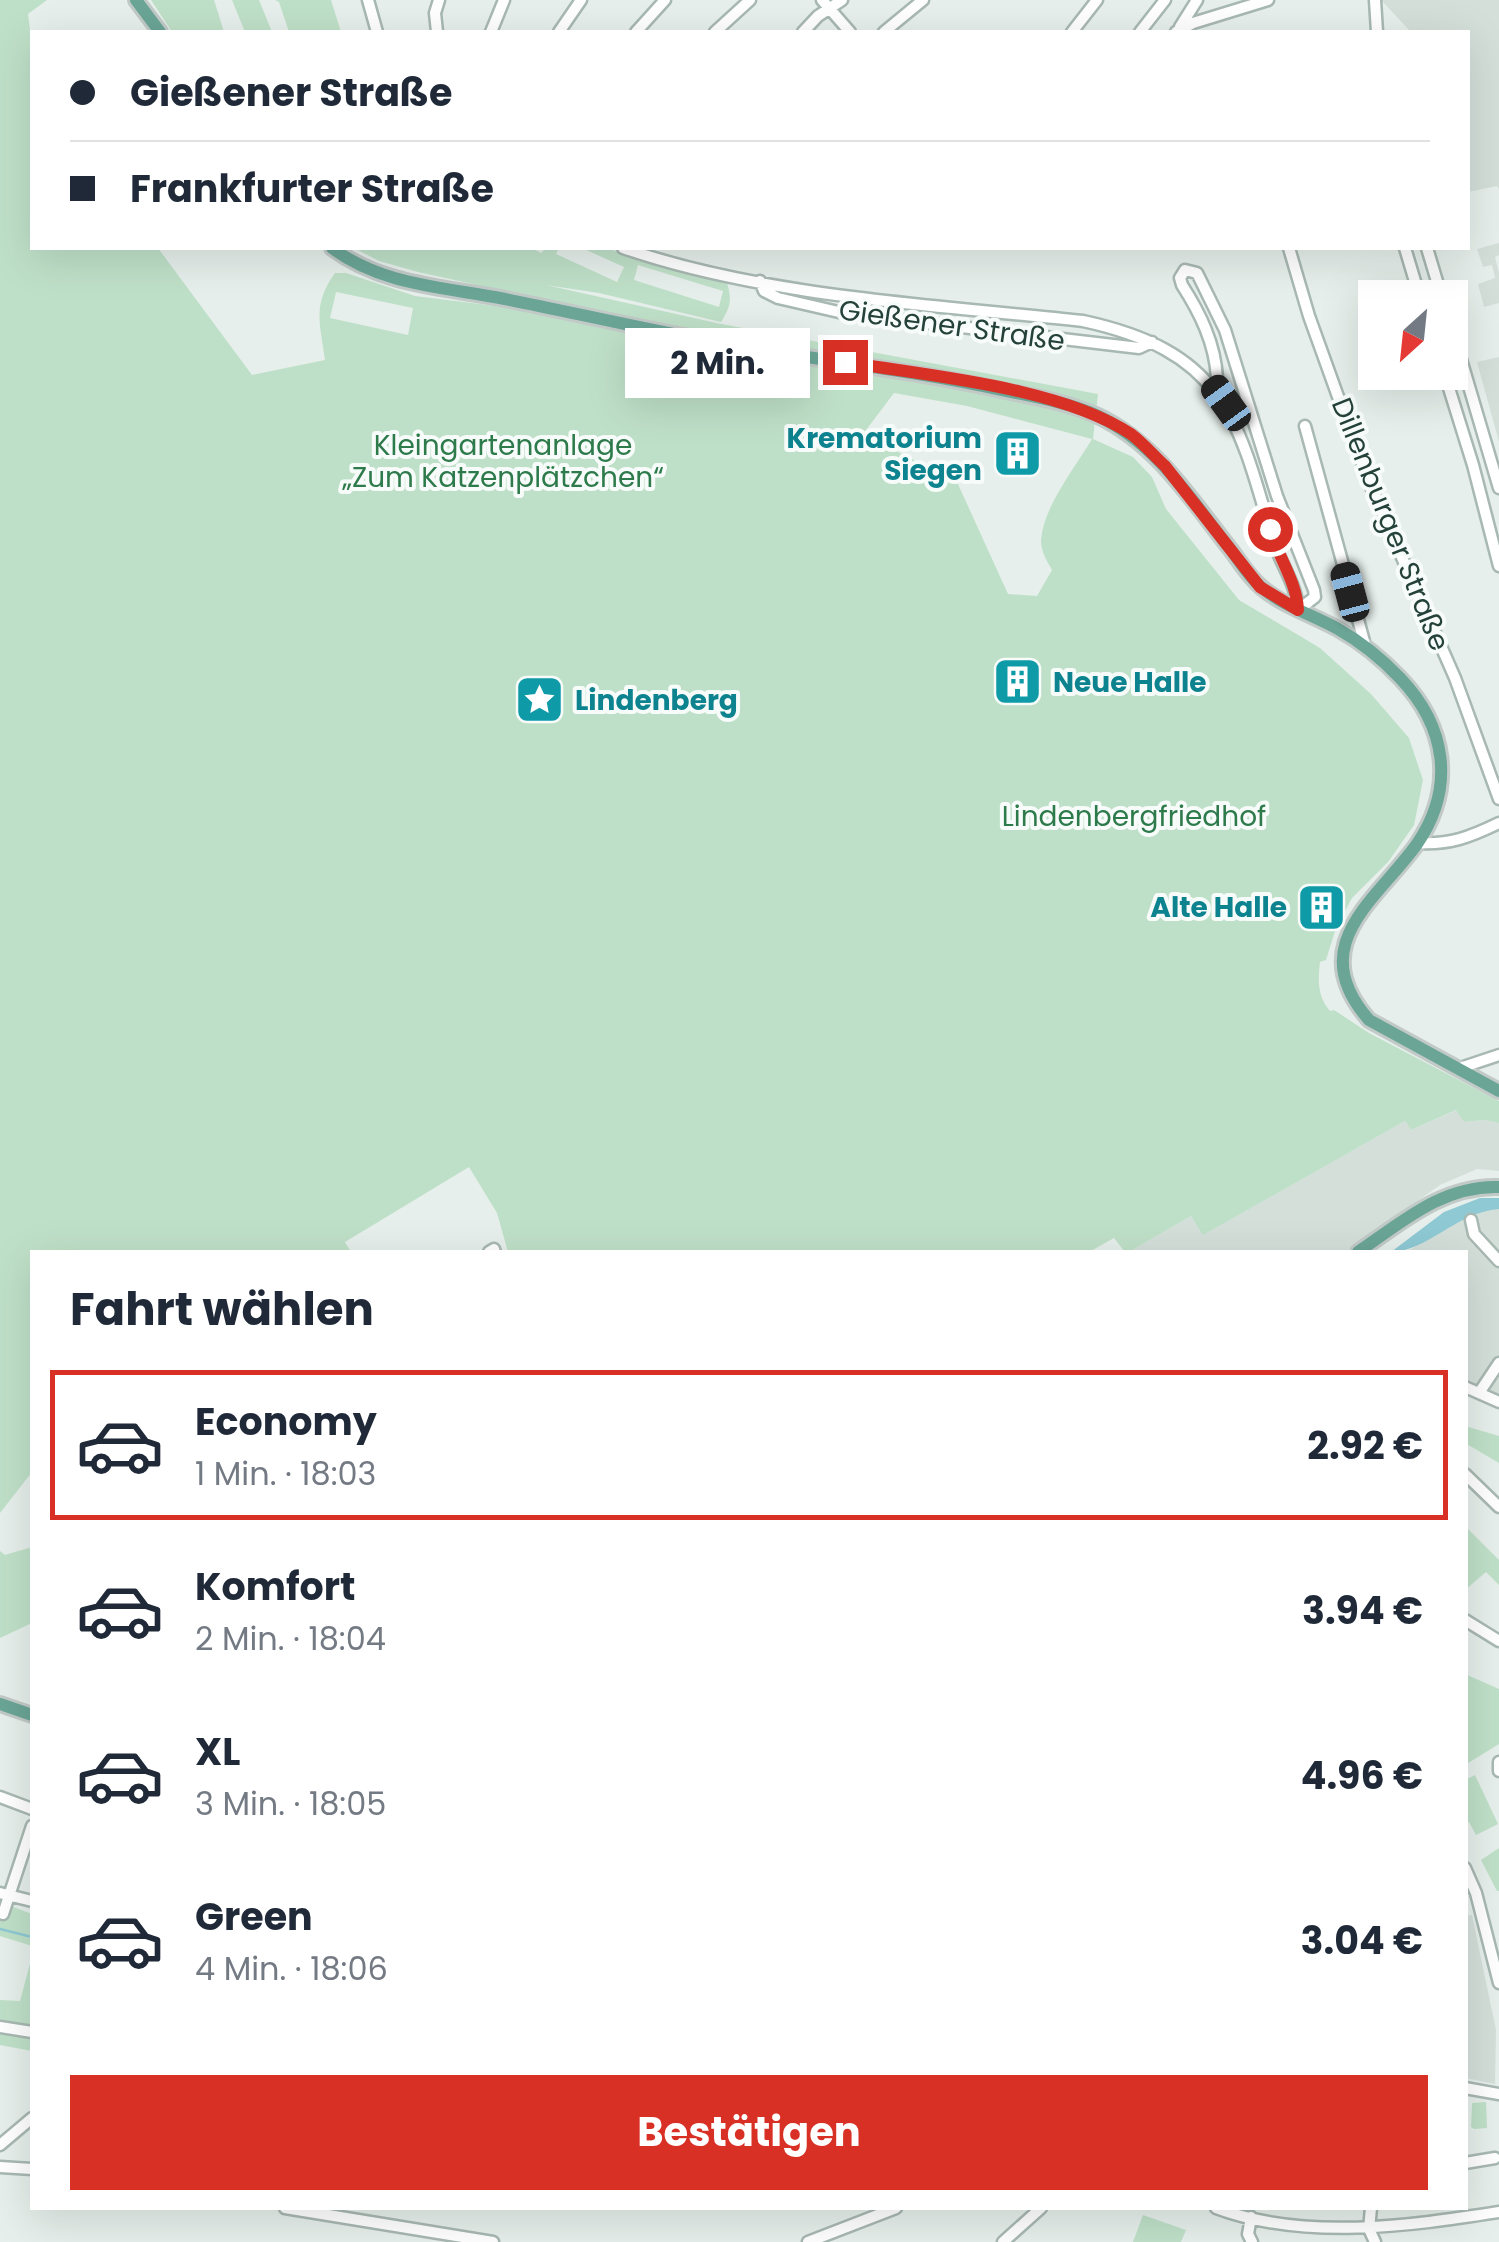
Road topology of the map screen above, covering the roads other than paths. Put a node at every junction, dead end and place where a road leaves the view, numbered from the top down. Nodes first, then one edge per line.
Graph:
1 (136, 0) edge
2 (368, 0) edge
3 (439, 0) edge
4 (504, 0) edge
5 (581, 0) edge
6 (665, 0) edge
7 (750, 0) edge
8 (842, 0) edge
9 (923, 0) edge
10 (1096, 0) edge
11 (1165, 0) edge
12 (1197, 0) edge
13 (1268, 0) edge
14 (1387, 0) edge
15 (826, 4) edge
16 (1375, 4) edge
17 (158, 30) edge
18 (376, 30) edge
19 (437, 30) edge
20 (492, 30) edge
21 (560, 30) edge
22 (638, 30) edge
23 (718, 30) edge
24 (805, 30) edge
25 (848, 30) edge
26 (886, 30) edge
27 (1074, 30) edge
28 (1142, 30) edge
29 (1178, 30) edge
30 (1377, 30) edge
31 (336, 250) edge
32 (631, 250) edge
33 (1291, 250) edge
34 (1407, 250) edge
35 (1428, 250) edge
36 (1415, 280) edge
37 (1437, 280) edge
38 (760, 281) junction
39 (1152, 342) junction
40 (1468, 383) edge
41 (1212, 384) junction
42 (1450, 390) edge
43 (1305, 426) dead end
44 (1499, 488) edge
45 (1499, 566) edge
46 (1298, 610) junction
47 (1365, 645) junction
48 (1499, 799) edge
49 (1499, 823) edge
50 (1418, 842) junction
51 (1499, 1055) edge
52 (1457, 1070) junction
53 (1499, 1092) edge
54 (1499, 1187) edge
55 (1471, 1220) dead end
56 (1363, 1250) edge
57 (1499, 1262) edge
58 (1499, 1363) edge
59 (1468, 1388) edge
60 (1479, 1393) junction
61 (1499, 1402) edge
62 (1468, 1477) edge
63 (1499, 1506) edge
64 (1468, 1622) edge
65 (1499, 1642) edge
66 (0, 1704) edge
67 (30, 1714) edge
68 (0, 1796) edge
69 (30, 1808) edge
70 (30, 1831) edge
71 (1468, 1875) edge
72 (5, 1894) edge
73 (30, 1901) edge
74 (3, 1914) dead end
75 (1499, 1982) edge
76 (0, 2027) edge
77 (30, 2032) edge
78 (1468, 2089) edge
79 (1499, 2094) edge
80 (30, 2120) edge
81 (0, 2146) edge
82 (1495, 2158) dead end
83 (1468, 2162) edge
84 (0, 2167) edge
85 (30, 2170) edge
86 (298, 2210) edge
87 (866, 2210) edge
88 (891, 2210) edge
89 (1038, 2210) edge
90 (1224, 2210) edge
91 (1371, 2210) edge
92 (1499, 2212) edge
93 (1252, 2217) junction
94 (1369, 2229) junction
95 (845, 2230) junction
96 (493, 2242) edge
97 (808, 2242) edge
98 (834, 2242) edge
99 (1002, 2242) edge
100 (1252, 2242) edge
101 (1375, 2242) edge

1 - 17 main road
2 - 18 street
3 - 19 street
4 - 20 street
5 - 21 street
6 - 22 street
7 - 23 street
8 - 15 street
9 - 26 street
10 - 27 street
11 - 28 street
12 - 29 street
13 - 29 street
14 - 16 street
15 - 24 street
15 - 25 street
16 - 30 street
31 - 46 main road
32 - 38 street, Gießener Straße
33 - 48 street, Dillenburger Straße
34 - 36 street
35 - 37 street
38 - 39 street, Gießener Straße
38 - 39 street, Gießener Straße
39 - 41 street, Gießener Straße
40 - 44 street
41 - 46 street, Gießener Straße
41 - 46 street
42 - 45 street
43 - 47 street
46 - 47 main road
47 - 50 main road
49 - 50 street
50 - 52 main road
51 - 52 street
52 - 53 main road
54 - 56 main road
55 - 57 street
58 - 60 street
59 - 60 street
60 - 61 street
62 - 63 street
64 - 65 street
66 - 67 main road
68 - 69 street
70 - 72 street
71 - 75 street
72 - 73 street
72 - 74 street
76 - 77 street
78 - 79 street
80 - 81 street
82 - 83 street
84 - 85 street
86 - 96 street
87 - 95 street
88 - 95 street
89 - 99 street
90 - 93 street
91 - 94 street
92 - 94 street
93 - 94 street
93 - 100 street
94 - 101 street
95 - 97 street
95 - 98 street

